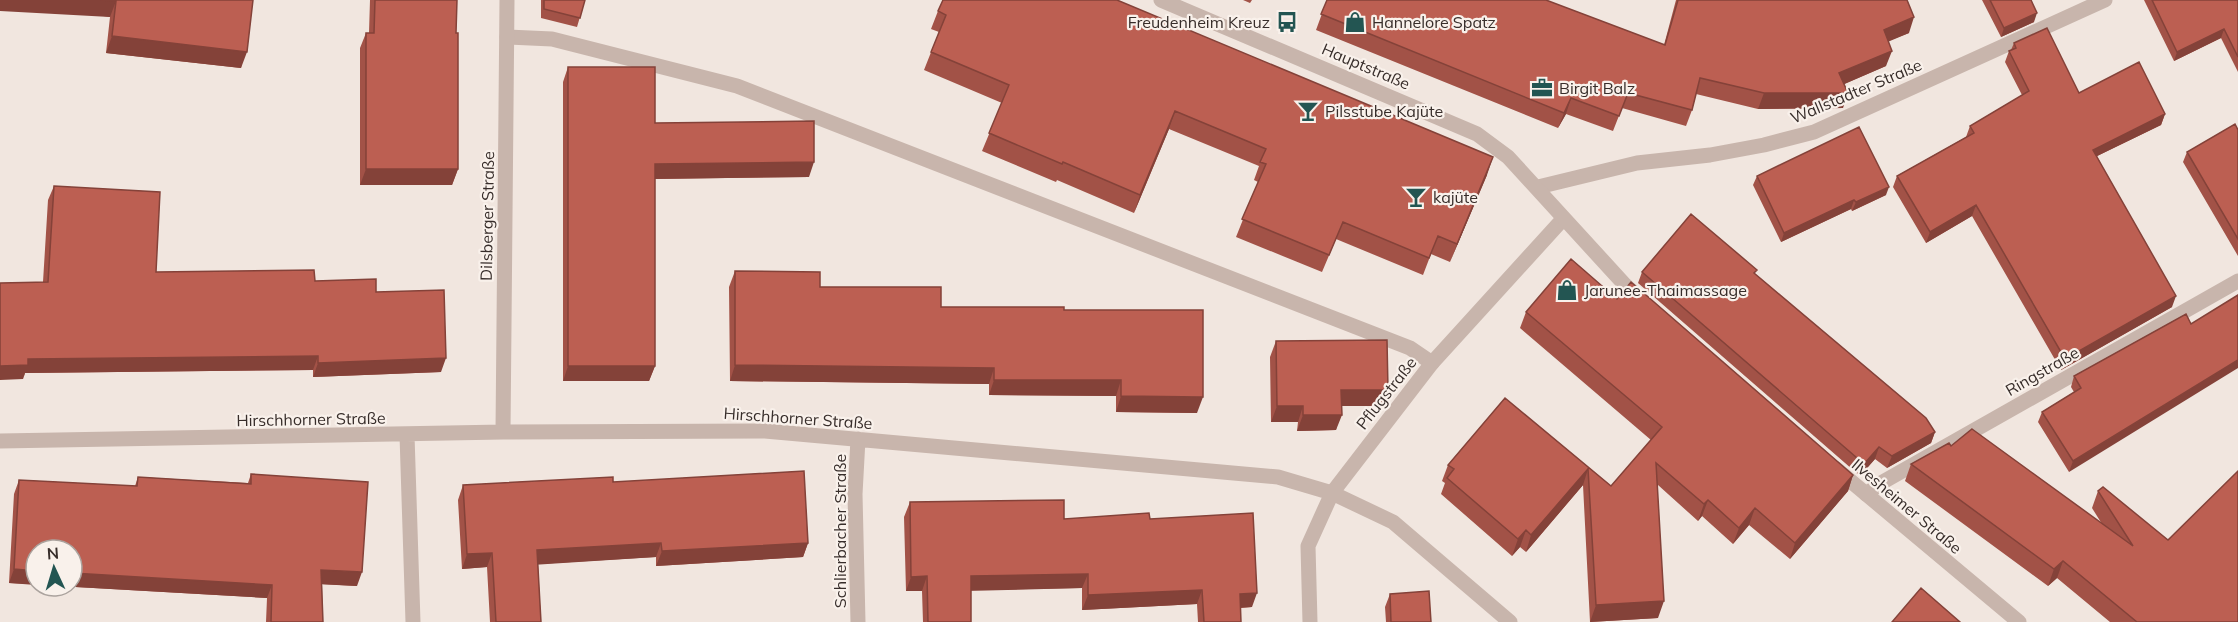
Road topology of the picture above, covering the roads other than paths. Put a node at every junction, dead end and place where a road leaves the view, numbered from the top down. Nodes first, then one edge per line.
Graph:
1 (507, 0) edge
2 (1161, 0) edge
3 (2105, 0) edge
4 (507, 37) junction
5 (1538, 187) junction
6 (1563, 219) junction
7 (2238, 281) edge
8 (1651, 308) edge
9 (1432, 363) junction
10 (503, 432) junction
11 (407, 435) junction
12 (858, 439) junction
13 (0, 441) edge
14 (1821, 456) edge
15 (1332, 493) junction
16 (1866, 494) junction
17 (413, 622) edge
18 (858, 622) edge
19 (1310, 622) edge
20 (1510, 622) edge
21 (2019, 622) edge

1 - 4 street, Dilsberger Straße
2 - 5 street, Hauptstraße
3 - 5 street, Wallstadter Straße
4 - 9 street
4 - 10 street, Dilsberger Straße
5 - 6 street, Hauptstraße
6 - 8 street
6 - 9 street, Pflugstraße
7 - 16 street, Ringstraße
9 - 15 street, Pflugstraße
10 - 11 street, Hirschhorner Straße
10 - 12 street, Hirschhorner Straße
11 - 13 street, Hirschhorner Straße
11 - 17 street
12 - 15 street, Hirschhorner Straße
12 - 18 street, Schlierbacher Straße
14 - 16 street, Ilvesheimer Straße
15 - 19 street, Pflugstraße
15 - 20 street, Hirschhorner Straße
16 - 21 street, Ilvesheimer Straße

